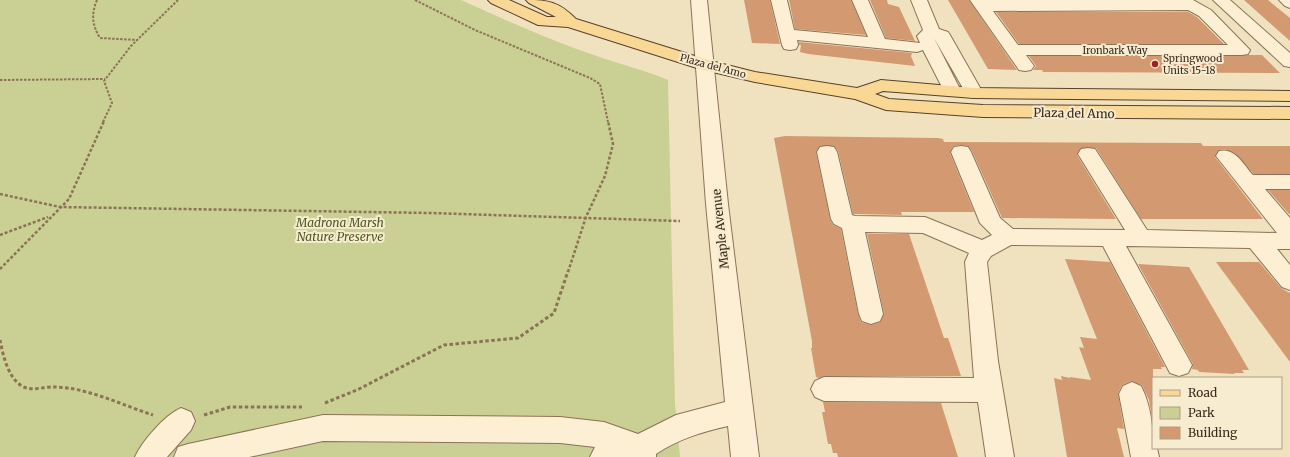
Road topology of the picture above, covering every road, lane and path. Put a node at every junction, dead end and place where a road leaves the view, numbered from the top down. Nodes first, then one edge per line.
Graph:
1 (97, 0) edge
2 (178, 0) edge
3 (415, 0) edge
4 (496, 0) edge
5 (534, 0) edge
6 (699, 0) edge
7 (779, 0) edge
8 (860, 0) edge
9 (919, 0) edge
10 (1221, 0) edge
11 (1287, 0) edge
12 (980, 3) edge
13 (1187, 3) edge
14 (1290, 3) edge
15 (570, 22) junction
16 (937, 33) junction
17 (138, 40) junction
18 (879, 43) junction
19 (917, 47) dead end
20 (1013, 50) junction
21 (934, 54) junction
22 (952, 54) junction
23 (1290, 62) edge
24 (706, 65) junction
25 (1025, 66) dead end
26 (106, 79) junction
27 (0, 80) edge
28 (952, 91) junction
29 (974, 93) junction
30 (859, 94) junction
31 (1290, 96) edge
32 (961, 110) junction
33 (983, 111) junction
34 (1290, 113) edge
35 (827, 152) dead end
36 (961, 152) dead end
37 (1088, 154) dead end
38 (1226, 156) dead end
39 (1247, 182) junction
40 (1290, 182) edge
41 (0, 194) edge
42 (60, 207) junction
43 (50, 217) junction
44 (586, 217) junction
45 (680, 221) dead end
46 (852, 224) junction
47 (1290, 233) edge
48 (0, 235) edge
49 (1008, 237) junction
50 (1110, 238) junction
51 (1141, 238) junction
52 (1257, 241) junction
53 (1290, 241) edge
54 (982, 250) junction
55 (0, 269) edge
56 (1290, 281) edge
57 (871, 314) dead end
58 (0, 340) edge
59 (1179, 365) dead end
60 (824, 389) dead end
61 (990, 390) junction
62 (1132, 394) dead end
63 (322, 404) dead end
64 (307, 406) dead end
65 (739, 411) junction
66 (181, 421) junction
67 (641, 452) edge
68 (149, 457) edge
69 (188, 457) edge
70 (604, 457) edge
71 (745, 457) edge
72 (1000, 457) edge
73 (1145, 457) edge

1 - 17 path
2 - 17 path
3 - 44 path
4 - 15 main road, Plaza del Amo
5 - 15 main road, Plaza del Amo
6 - 24 street, Maple Avenue
7 - 18 street
8 - 18 street
9 - 16 street
10 - 23 street
11 - 14 street
12 - 13 street
12 - 20 street
13 - 20 street, Ironbark Way
15 - 24 main road, Plaza del Amo
16 - 21 street
16 - 22 street
17 - 26 path
18 - 19 street
20 - 25 street
21 - 22 street
21 - 28 street
22 - 29 street
24 - 30 main road, Plaza del Amo
24 - 65 street, Maple Avenue
26 - 27 path
26 - 42 path
28 - 29 main road, Plaza del Amo
28 - 30 main road, Plaza del Amo
28 - 32 main road
29 - 31 main road, Plaza del Amo
29 - 33 main road
30 - 32 main road, Plaza del Amo
32 - 33 main road, Plaza del Amo
33 - 34 main road, Plaza del Amo
35 - 46 street
36 - 49 street
37 - 51 street
38 - 39 street
39 - 40 street
39 - 47 street
41 - 42 path
42 - 43 path
42 - 44 path
43 - 48 path
43 - 55 path
44 - 45 path
44 - 63 path
46 - 54 street
46 - 57 street
49 - 50 street
49 - 54 street
50 - 51 street
50 - 59 street
51 - 52 street
52 - 53 street
52 - 56 street
54 - 61 street
58 - 66 path
60 - 61 street
61 - 72 street
62 - 73 street
64 - 66 path
65 - 67 street
65 - 71 street, Maple Avenue
66 - 68 street
67 - 69 street
67 - 70 street

